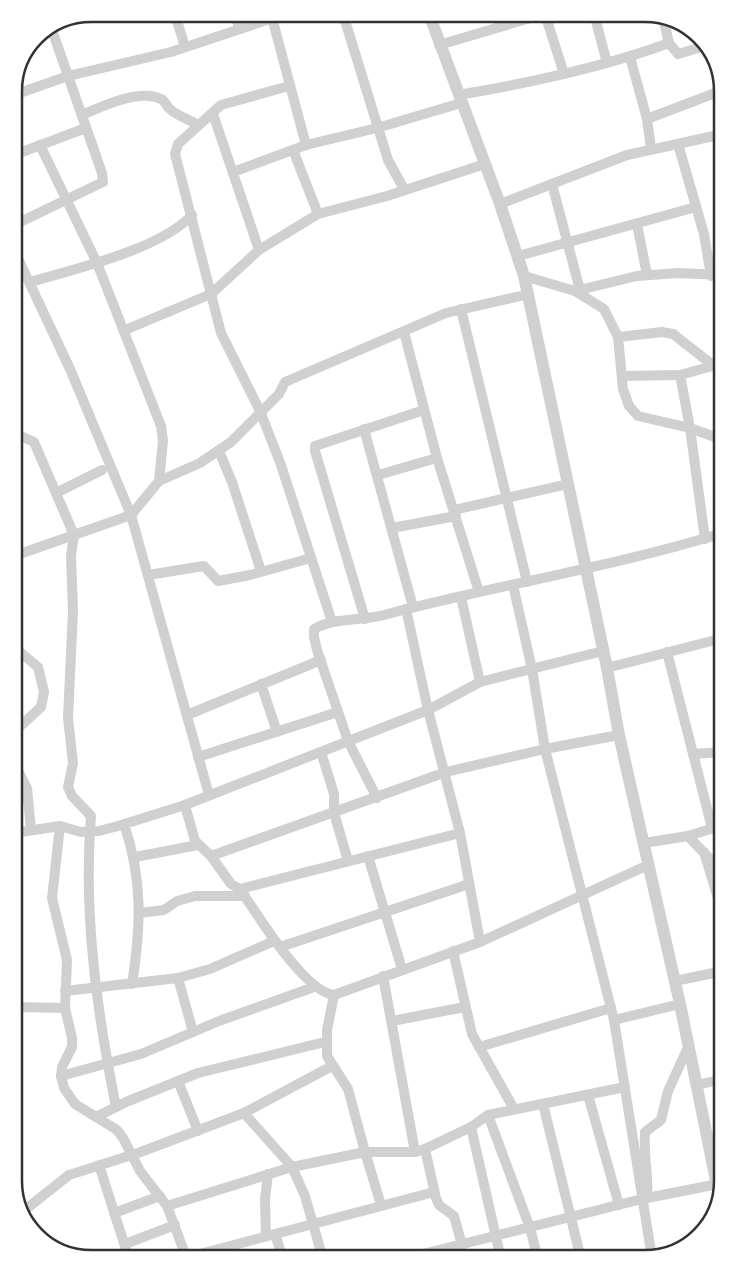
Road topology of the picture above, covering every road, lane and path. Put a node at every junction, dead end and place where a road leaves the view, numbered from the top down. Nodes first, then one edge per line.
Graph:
1 (178, 23) edge
2 (238, 23) edge
3 (255, 23) edge
4 (274, 23) edge
5 (346, 23) edge
6 (432, 23) edge
7 (514, 23) edge
8 (548, 23) edge
9 (596, 23) edge
10 (665, 25) edge
11 (240, 29) junction
12 (54, 34) edge
13 (669, 43) junction
14 (439, 45) junction
15 (185, 47) junction
16 (699, 48) edge
17 (630, 57) junction
18 (607, 63) junction
19 (564, 74) junction
20 (68, 76) junction
21 (289, 86) junction
22 (23, 92) edge
23 (714, 93) edge
24 (459, 99) junction
25 (213, 114) junction
26 (82, 115) junction
27 (647, 119) junction
28 (198, 125) junction
29 (86, 128) junction
30 (377, 128) junction
31 (714, 136) edge
32 (678, 144) junction
33 (40, 145) junction
34 (306, 145) junction
35 (651, 149) junction
36 (293, 150) junction
37 (23, 152) edge
38 (485, 164) junction
39 (233, 172) junction
40 (552, 184) junction
41 (404, 189) junction
42 (68, 200) junction
43 (500, 204) junction
44 (696, 207) junction
45 (318, 214) junction
46 (192, 215) junction
47 (23, 221) edge
48 (637, 224) junction
49 (566, 243) junction
50 (259, 250) junction
51 (518, 256) junction
52 (97, 263) junction
53 (23, 268) edge
54 (647, 275) junction
55 (524, 276) junction
56 (711, 276) joint
57 (30, 282) junction
58 (577, 290) junction
59 (211, 294) junction
60 (529, 294) junction
61 (461, 309) junction
62 (124, 330) junction
63 (404, 332) junction
64 (618, 337) junction
65 (714, 361) edge
66 (714, 365) edge
67 (680, 375) junction
68 (623, 376) junction
69 (424, 410) junction
70 (260, 411) junction
71 (690, 428) junction
72 (364, 429) junction
73 (23, 437) edge
74 (714, 437) edge
75 (219, 451) junction
76 (437, 458) junction
77 (102, 470) dead end
78 (378, 475) junction
79 (159, 481) junction
80 (568, 484) junction
81 (56, 493) junction
82 (508, 498) junction
83 (455, 513) junction
84 (131, 515) junction
85 (392, 528) junction
86 (74, 535) junction
87 (714, 536) edge
88 (705, 539) junction
89 (23, 553) edge
90 (311, 558) junction
91 (584, 569) junction
92 (261, 570) junction
93 (148, 575) junction
94 (527, 582) junction
95 (514, 585) junction
96 (479, 592) junction
97 (461, 597) junction
98 (410, 608) junction
99 (365, 619) junction
100 (332, 622) junction
101 (714, 640) edge
102 (603, 651) junction
103 (667, 652) junction
104 (23, 655) edge
105 (321, 660) junction
106 (606, 668) junction
107 (532, 669) junction
108 (480, 682) junction
109 (261, 684) junction
110 (428, 710) junction
111 (338, 712) junction
112 (186, 715) junction
113 (23, 724) edge
114 (277, 732) junction
115 (618, 735) junction
116 (348, 741) junction
117 (545, 749) junction
118 (321, 752) junction
119 (714, 753) edge
120 (693, 754) junction
121 (198, 757) junction
122 (446, 772) junction
123 (23, 788) edge
124 (209, 795) junction
125 (377, 798) junction
126 (185, 805) junction
127 (334, 813) junction
128 (124, 824) junction
129 (60, 826) junction
130 (712, 828) joint
131 (31, 830) junction
132 (23, 831) edge
133 (90, 831) junction
134 (460, 832) junction
135 (688, 836) junction
136 (644, 843) junction
137 (198, 844) junction
138 (704, 852) junction
139 (211, 856) junction
140 (368, 856) junction
141 (135, 858) junction
142 (348, 861) junction
143 (714, 863) edge
144 (648, 865) junction
145 (469, 884) junction
146 (714, 885) edge
147 (242, 892) junction
148 (581, 894) junction
149 (384, 912) junction
150 (138, 913) junction
151 (480, 942) junction
152 (277, 944) junction
153 (453, 951) junction
154 (402, 969) junction
155 (714, 973) edge
156 (383, 976) junction
157 (178, 978) junction
158 (675, 981) junction
159 (132, 984) junction
160 (314, 987) junction
161 (96, 988) junction
162 (64, 991) junction
163 (334, 995) junction
164 (680, 1004) junction
165 (23, 1007) edge
166 (465, 1007) junction
167 (66, 1008) junction
168 (611, 1008) junction
169 (614, 1020) junction
170 (392, 1021) junction
171 (193, 1032) junction
172 (326, 1042) junction
173 (689, 1045) junction
174 (479, 1047) junction
175 (108, 1063) junction
176 (332, 1066) junction
177 (61, 1076) junction
178 (178, 1081) junction
179 (714, 1081) edge
180 (697, 1085) junction
181 (625, 1087) junction
182 (588, 1095) junction
183 (543, 1104) junction
184 (116, 1107) junction
185 (514, 1108) junction
186 (244, 1113) junction
187 (488, 1115) junction
188 (96, 1118) junction
189 (471, 1127) junction
190 (198, 1131) junction
191 (420, 1150) junction
192 (365, 1152) junction
193 (132, 1154) junction
194 (714, 1160) edge
195 (99, 1165) junction
196 (292, 1167) junction
197 (268, 1174) junction
198 (714, 1188) edge
199 (434, 1192) junction
200 (160, 1196) junction
201 (645, 1199) junction
202 (619, 1205) junction
203 (167, 1206) junction
204 (381, 1206) junction
205 (28, 1208) edge
206 (114, 1213) junction
207 (570, 1217) junction
208 (313, 1223) junction
209 (174, 1225) junction
210 (530, 1228) junction
211 (271, 1235) junction
212 (495, 1236) junction
213 (124, 1244) junction
214 (462, 1245) junction
215 (126, 1250) edge
216 (182, 1250) edge
217 (215, 1250) edge
218 (278, 1250) edge
219 (320, 1250) edge
220 (441, 1250) edge
221 (499, 1250) edge
222 (536, 1250) edge
223 (579, 1250) edge
224 (651, 1250) edge

1 - 15 street
2 - 11 street
3 - 11 street
4 - 21 street
5 - 30 street
6 - 14 street
7 - 14 street
8 - 19 street
9 - 18 street
10 - 13 street
11 - 15 street
12 - 20 street
13 - 16 street
13 - 17 street
14 - 24 street
15 - 20 street
17 - 18 street
17 - 27 street
18 - 19 street
19 - 24 street
20 - 22 street
20 - 26 street
21 - 25 street
21 - 34 street
23 - 27 street
24 - 30 street
24 - 38 street
25 - 28 street
25 - 39 street
26 - 28 street
26 - 29 street
27 - 35 street
28 - 46 street
29 - 33 street
29 - 42 street
30 - 34 street
30 - 41 street
31 - 32 street
32 - 35 street
32 - 44 street
33 - 37 street
33 - 42 street
34 - 36 street
35 - 40 street
36 - 39 street
36 - 45 street
38 - 41 street
38 - 43 street
39 - 50 street
40 - 43 street
40 - 49 street
41 - 45 street
42 - 47 street
42 - 52 street
43 - 51 street
44 - 48 street
44 - 56 street
45 - 50 street
46 - 52 street
46 - 59 street
48 - 49 street
48 - 54 street
49 - 51 street
49 - 58 street
50 - 59 street
51 - 55 street
52 - 57 street
52 - 62 street
53 - 57 street
54 - 56 street
54 - 58 street
55 - 58 street
55 - 60 street
57 - 84 street
58 - 64 street
59 - 62 street
59 - 70 street
60 - 61 street
60 - 80 street
61 - 63 street
61 - 82 street
62 - 79 street
63 - 69 street
63 - 70 street
64 - 65 street
64 - 68 street
66 - 67 street
67 - 68 street
67 - 71 street
68 - 71 street
69 - 72 street
69 - 76 street
70 - 75 street
70 - 90 street
71 - 74 street
71 - 88 street
72 - 78 street
72 - 99 street
73 - 81 street
75 - 79 street
75 - 92 street
76 - 78 street
76 - 83 street
77 - 81 street
78 - 85 street
79 - 84 street
80 - 82 street
80 - 91 street
81 - 86 street
82 - 83 street
82 - 94 street
83 - 85 street
83 - 96 street
84 - 86 street
84 - 93 street
85 - 98 street
86 - 89 street
86 - 133 street
87 - 88 street
88 - 91 street
90 - 92 street
90 - 100 street
91 - 94 street
91 - 102 street
92 - 93 street
93 - 112 street
94 - 95 street
95 - 96 street
95 - 107 street
96 - 97 street
97 - 98 street
97 - 108 street
98 - 99 street
98 - 110 street
99 - 100 street
100 - 105 street
101 - 103 street
102 - 106 street
102 - 107 street
103 - 106 street
103 - 120 street
104 - 113 street
105 - 109 street
105 - 111 street
106 - 115 street
107 - 108 street
107 - 117 street
108 - 110 street
109 - 112 street
109 - 114 street
110 - 116 street
110 - 122 street
111 - 114 street
111 - 116 street
112 - 121 street
114 - 121 street
115 - 117 street
115 - 136 street
116 - 118 street
116 - 125 street
117 - 122 street
117 - 148 street
118 - 124 street
118 - 127 street
119 - 120 street
120 - 130 street
121 - 124 street
122 - 125 street
122 - 134 street
123 - 131 street
124 - 126 street
125 - 127 street
126 - 128 street
126 - 137 street
127 - 139 street
127 - 142 street
128 - 133 street
128 - 141 street
129 - 131 street
129 - 133 street
129 - 162 street
130 - 135 street
131 - 132 street
133 - 161 street
134 - 140 street
134 - 145 street
135 - 136 street
135 - 138 street
136 - 144 street
137 - 139 street
137 - 141 street
138 - 143 street
138 - 146 street
139 - 147 street
140 - 142 street
140 - 149 street
141 - 150 street
142 - 147 street
144 - 148 street
144 - 158 street
145 - 149 street
145 - 151 street
147 - 150 street
147 - 152 street
148 - 151 street
148 - 168 street
149 - 152 street
149 - 154 street
150 - 159 street
151 - 153 street
152 - 157 street
152 - 160 street
153 - 154 street
153 - 166 street
154 - 156 street
155 - 158 street
156 - 163 street
156 - 170 street
157 - 159 street
157 - 171 street
158 - 164 street
159 - 161 street
160 - 163 street
160 - 171 street
161 - 162 street
161 - 175 street
162 - 167 street
163 - 172 street
164 - 169 street
164 - 173 street
165 - 167 street
166 - 170 street
166 - 174 street
167 - 177 street
168 - 169 street
168 - 174 street
169 - 181 street
170 - 191 street
171 - 175 street
172 - 176 street
172 - 178 street
173 - 180 street
173 - 201 street
174 - 185 street
175 - 177 street
175 - 184 street
176 - 186 street
176 - 192 street
177 - 188 street
178 - 184 street
178 - 190 street
179 - 180 street
180 - 194 street
181 - 182 street
181 - 201 street
182 - 183 street
182 - 202 street
183 - 185 street
183 - 207 street
184 - 188 street
185 - 187 street
186 - 190 street
186 - 196 street
187 - 189 street
187 - 210 street
188 - 193 street
189 - 191 street
189 - 212 street
190 - 193 street
191 - 192 street
191 - 199 street
192 - 196 street
192 - 204 street
193 - 195 street
193 - 200 street
195 - 205 street
195 - 206 street
196 - 197 street
196 - 208 street
197 - 203 street
197 - 211 street
198 - 201 street
199 - 204 street
199 - 214 street
200 - 203 street
200 - 206 street
201 - 202 street
201 - 224 street
202 - 207 street
203 - 209 street
204 - 208 street
206 - 213 street
207 - 210 street
207 - 223 street
208 - 211 street
208 - 219 street
209 - 213 street
209 - 216 street
210 - 212 street
210 - 222 street
211 - 217 street
211 - 218 street
212 - 214 street
212 - 221 street
213 - 215 street
214 - 220 street

